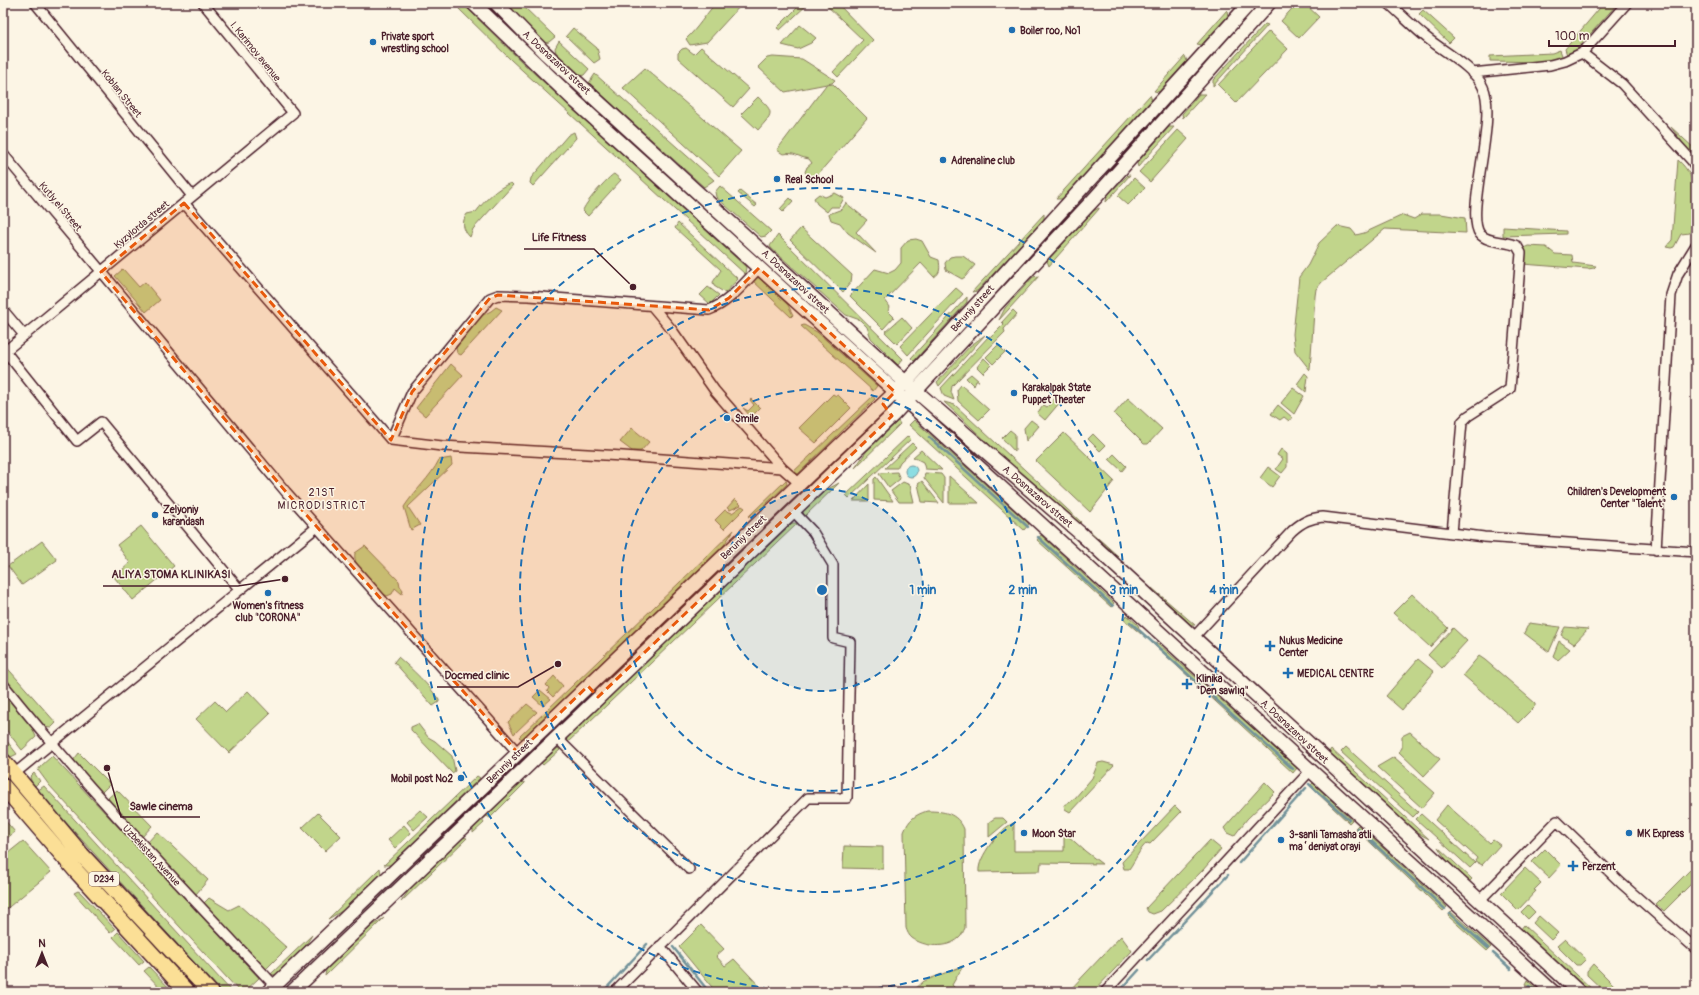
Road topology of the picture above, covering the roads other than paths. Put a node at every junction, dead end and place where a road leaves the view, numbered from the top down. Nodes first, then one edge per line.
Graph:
1 (35, 3) edge
2 (203, 3) edge
3 (473, 3) edge
4 (496, 3) edge
5 (1250, 3) edge
6 (1269, 3) edge
7 (1388, 3) edge
8 (1627, 3) edge
9 (1582, 53) junction
10 (1202, 66) junction
11 (1472, 73) junction
12 (293, 113) joint
13 (3, 154) edge
14 (1696, 168) edge
15 (192, 196) junction
16 (184, 203) junction
17 (1696, 245) edge
18 (759, 268) junction
19 (101, 272) junction
20 (652, 306) junction
21 (3, 310) edge
22 (24, 335) junction
23 (4, 352) edge
24 (924, 361) junction
25 (890, 369) junction
26 (934, 372) junction
27 (881, 379) junction
28 (906, 382) junction
29 (916, 391) junction
30 (895, 392) junction
31 (906, 401) junction
32 (880, 406) junction
33 (935, 407) junction
34 (892, 416) junction
35 (926, 419) junction
36 (391, 440) junction
37 (782, 468) junction
38 (799, 483) junction
39 (794, 512) junction
40 (317, 527) junction
41 (1452, 534) junction
42 (1656, 550) junction
43 (1696, 552) edge
44 (240, 590) junction
45 (1194, 637) junction
46 (3, 684) edge
47 (588, 686) junction
48 (598, 697) junction
49 (557, 738) junction
50 (51, 744) junction
51 (518, 753) junction
52 (3, 761) edge
53 (1311, 770) junction
54 (14, 774) junction
55 (3, 786) edge
56 (689, 869) dead end
57 (1479, 901) junction
58 (660, 946) junction
59 (1696, 949) edge
60 (272, 989) edge
61 (187, 992) edge
62 (210, 992) edge
63 (292, 992) edge
64 (615, 992) edge
65 (698, 992) edge
66 (1105, 992) edge
67 (1554, 992) edge
68 (1579, 992) edge

1 - 15 street, Koblan Street
2 - 12 street, I. Karimov avenue
3 - 18 main road, A. Dosnazarov street
4 - 25 main road, A. Dosnazarov street
5 - 10 main road, Beruniy street
6 - 10 main road, Beruniy street
7 - 11 street
8 - 9 street
9 - 11 street
9 - 14 street
10 - 24 main road, Beruniy street
10 - 26 main road, Beruniy street
11 - 41 street
12 - 15 street, Kyzylorda street
13 - 19 street, Kutly el Street
15 - 16 street, Kyzylorda street
16 - 19 street, Kyzylorda street
16 - 36 street
17 - 42 street
18 - 20 street
18 - 27 main road, A. Dosnazarov street
19 - 22 street, Kyzylorda street
19 - 40 street, Kutly el Street
20 - 36 street
20 - 37 street
21 - 22 street
22 - 23 street, Kyzylorda street
23 - 44 street
24 - 26 main road
24 - 28 main road, Beruniy street
25 - 27 main road
25 - 28 main road, A. Dosnazarov street
26 - 29 main road, Beruniy street
27 - 30 main road, A. Dosnazarov street
28 - 29 main road, A. Dosnazarov street
28 - 30 main road, Beruniy street
29 - 31 main road, Beruniy street
29 - 33 main road, A. Dosnazarov street
30 - 31 main road, A. Dosnazarov street
30 - 32 main road, Beruniy street
31 - 34 main road, Beruniy street
31 - 35 main road, A. Dosnazarov street
32 - 34 main road
32 - 38 main road, Beruniy street
33 - 35 main road
33 - 45 main road, A. Dosnazarov street
34 - 39 main road, Beruniy street
35 - 53 main road, A. Dosnazarov street
36 - 37 street
37 - 38 street
38 - 47 main road, Beruniy street
39 - 48 main road, Beruniy street
39 - 58 street
40 - 44 street
40 - 51 street, Kutly el Street
41 - 42 street
41 - 45 street
42 - 43 street
44 - 50 street
45 - 57 main road, A. Dosnazarov street
46 - 50 street, Uzbekistan Avenue
47 - 48 main road
47 - 51 main road, Beruniy street
48 - 49 main road, Beruniy street
49 - 56 street
49 - 63 main road, Beruniy street
50 - 54 street
50 - 60 street, Uzbekistan Avenue
51 - 60 main road, Beruniy street
52 - 54 main road, D234
53 - 66 street
53 - 67 main road, A. Dosnazarov street
54 - 62 main road, D234
55 - 61 main road, D234
57 - 59 street
57 - 68 main road, A. Dosnazarov street
58 - 64 street
58 - 65 street

